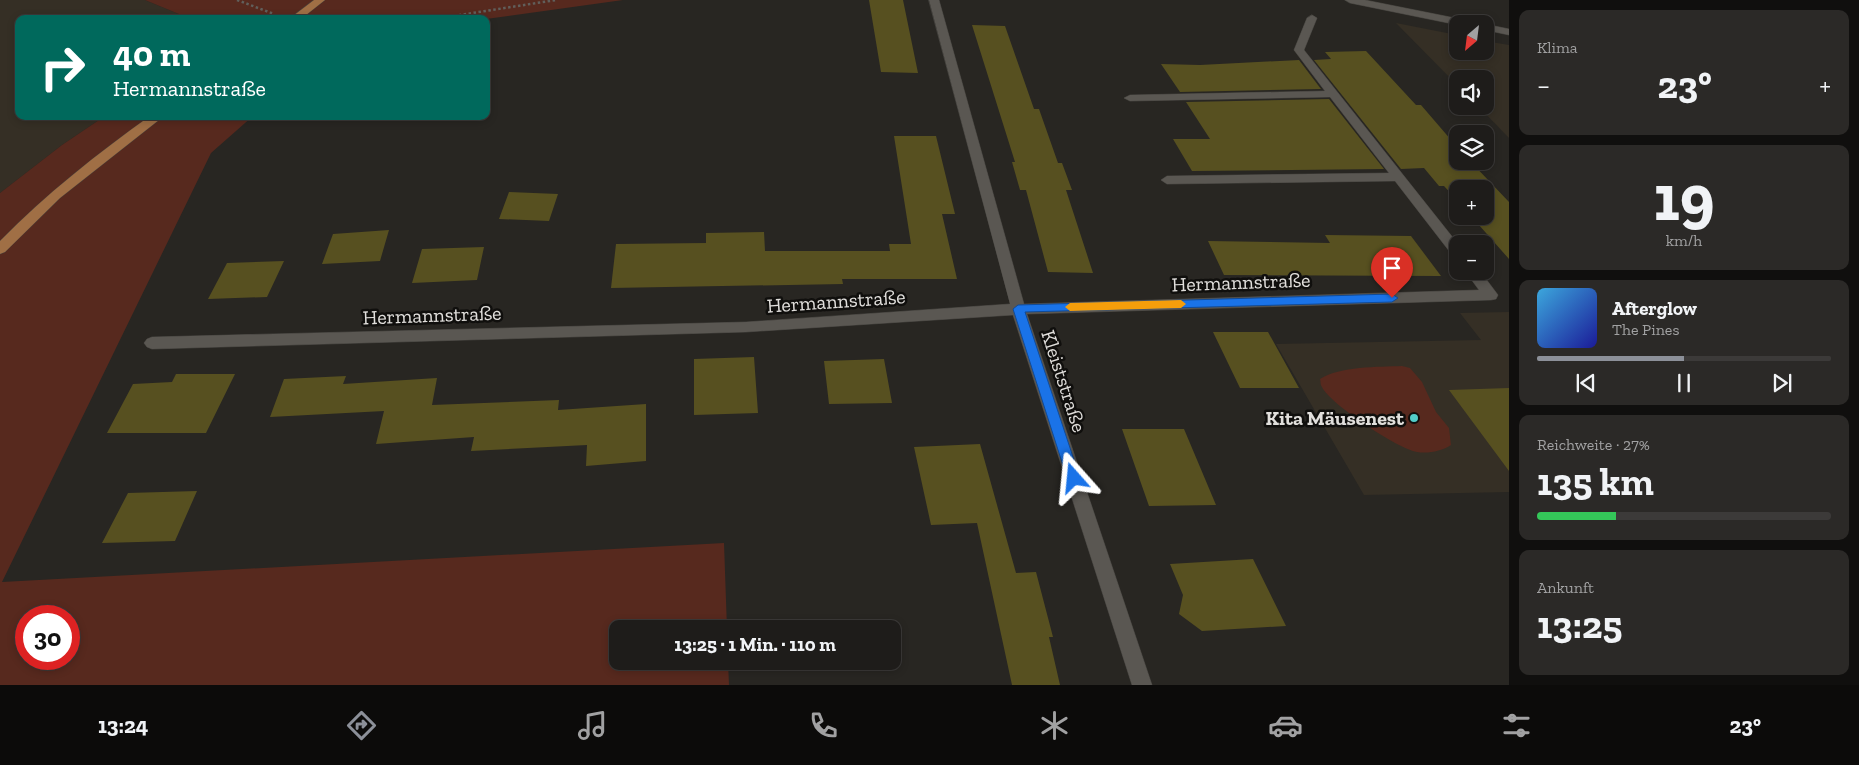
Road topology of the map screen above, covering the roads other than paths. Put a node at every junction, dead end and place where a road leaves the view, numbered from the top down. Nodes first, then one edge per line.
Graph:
1 (320, 0) edge
2 (934, 0) edge
3 (1350, 0) edge
4 (299, 15) edge
5 (1312, 18) dead end
6 (1449, 20) edge
7 (1494, 29) edge
8 (1509, 32) edge
9 (1333, 94) junction
10 (1130, 98) dead end
11 (153, 120) edge
12 (1399, 177) junction
13 (1167, 180) dead end
14 (1449, 241) edge
15 (0, 249) edge
16 (1479, 280) edge
17 (1018, 309) junction
18 (152, 343) dead end
19 (1142, 685) edge

1 - 4 main road
2 - 17 street, Kleiststraße
3 - 6 street
5 - 9 street
7 - 8 street
9 - 10 street
9 - 12 street
11 - 15 main road
12 - 13 street
12 - 14 street
16 - 17 street, Hermannstraße
17 - 18 street, Hermannstraße
17 - 19 street, Kleiststraße

